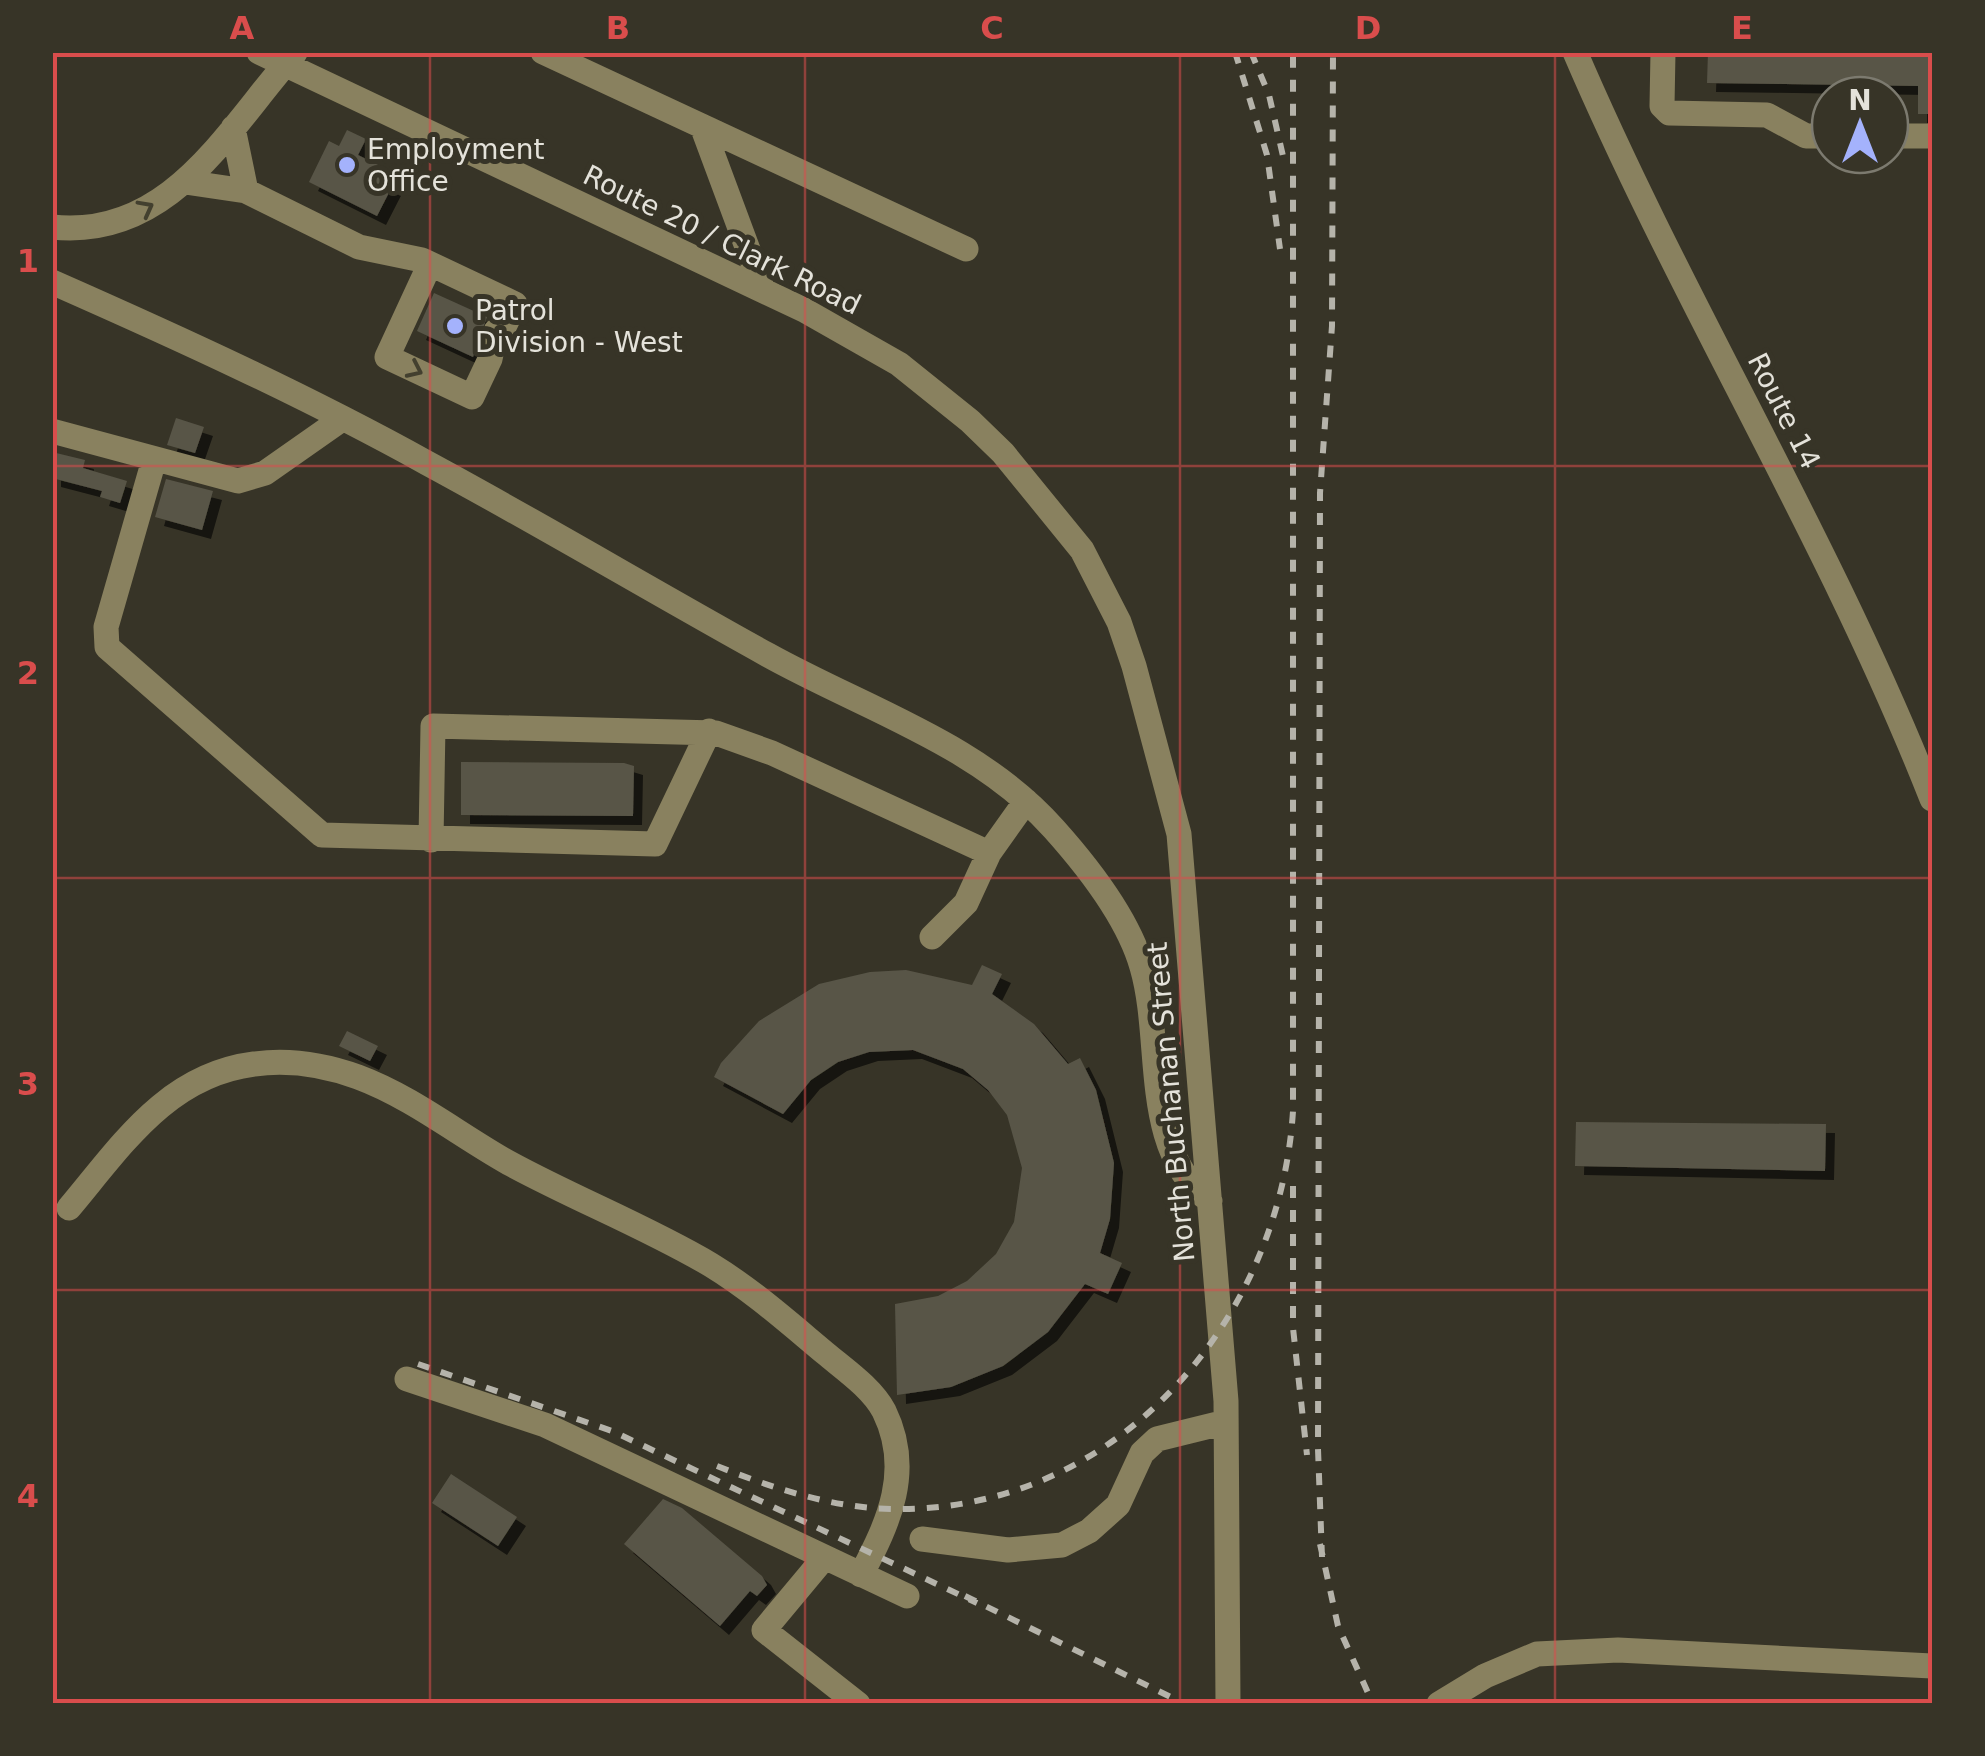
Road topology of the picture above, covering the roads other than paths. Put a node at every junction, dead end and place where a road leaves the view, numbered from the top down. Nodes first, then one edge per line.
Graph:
1 (259, 52) edge
2 (543, 52) edge
3 (1575, 52) edge
4 (1664, 52) edge
5 (290, 58) edge
6 (702, 126) junction
7 (233, 128) junction
8 (1810, 136) edge
9 (185, 182) junction
10 (246, 190) junction
11 (52, 228) edge
12 (966, 249) dead end
13 (430, 264) junction
14 (52, 282) edge
15 (763, 290) junction
16 (342, 420) junction
17 (52, 430) edge
18 (154, 460) junction
19 (1060, 520) joint
20 (709, 731) junction
21 (1932, 799) edge
22 (1026, 801) junction
23 (431, 840) junction
24 (988, 854) junction
25 (932, 937) dead end
26 (1210, 1201) junction
27 (70, 1208) dead end
28 (406, 1379) dead end
29 (1226, 1422) junction
30 (922, 1539) dead end
31 (824, 1558) junction
32 (861, 1575) junction
33 (907, 1596) dead end
34 (1932, 1666) edge
35 (858, 1704) edge
36 (1228, 1704) edge
37 (1439, 1704) edge

1 - 5 street, Route 20 / Clark Road
2 - 6 street
3 - 21 street, Route 14
4 - 8 street
5 - 7 street
5 - 15 street, Route 20 / Clark Road
6 - 12 street
6 - 15 street
7 - 9 street
7 - 10 street
9 - 10 street
11 -> 9 street
10 - 13 street
13 -> 13 street
14 - 16 street
15 - 19 street, Route 20 / Clark Road
16 - 18 street
16 - 22 street
17 - 18 street
18 - 23 street
19 - 26 street, North Buchanan Street
20 - 23 street
20 - 23 street
20 - 24 street
22 - 24 street
22 - 26 street
24 - 25 street
26 - 29 street, North Buchanan Street
27 - 32 street
28 - 31 street
29 - 30 street
29 - 36 street, North Buchanan Street
31 - 32 street
31 - 35 street
32 - 33 street
34 - 37 street

